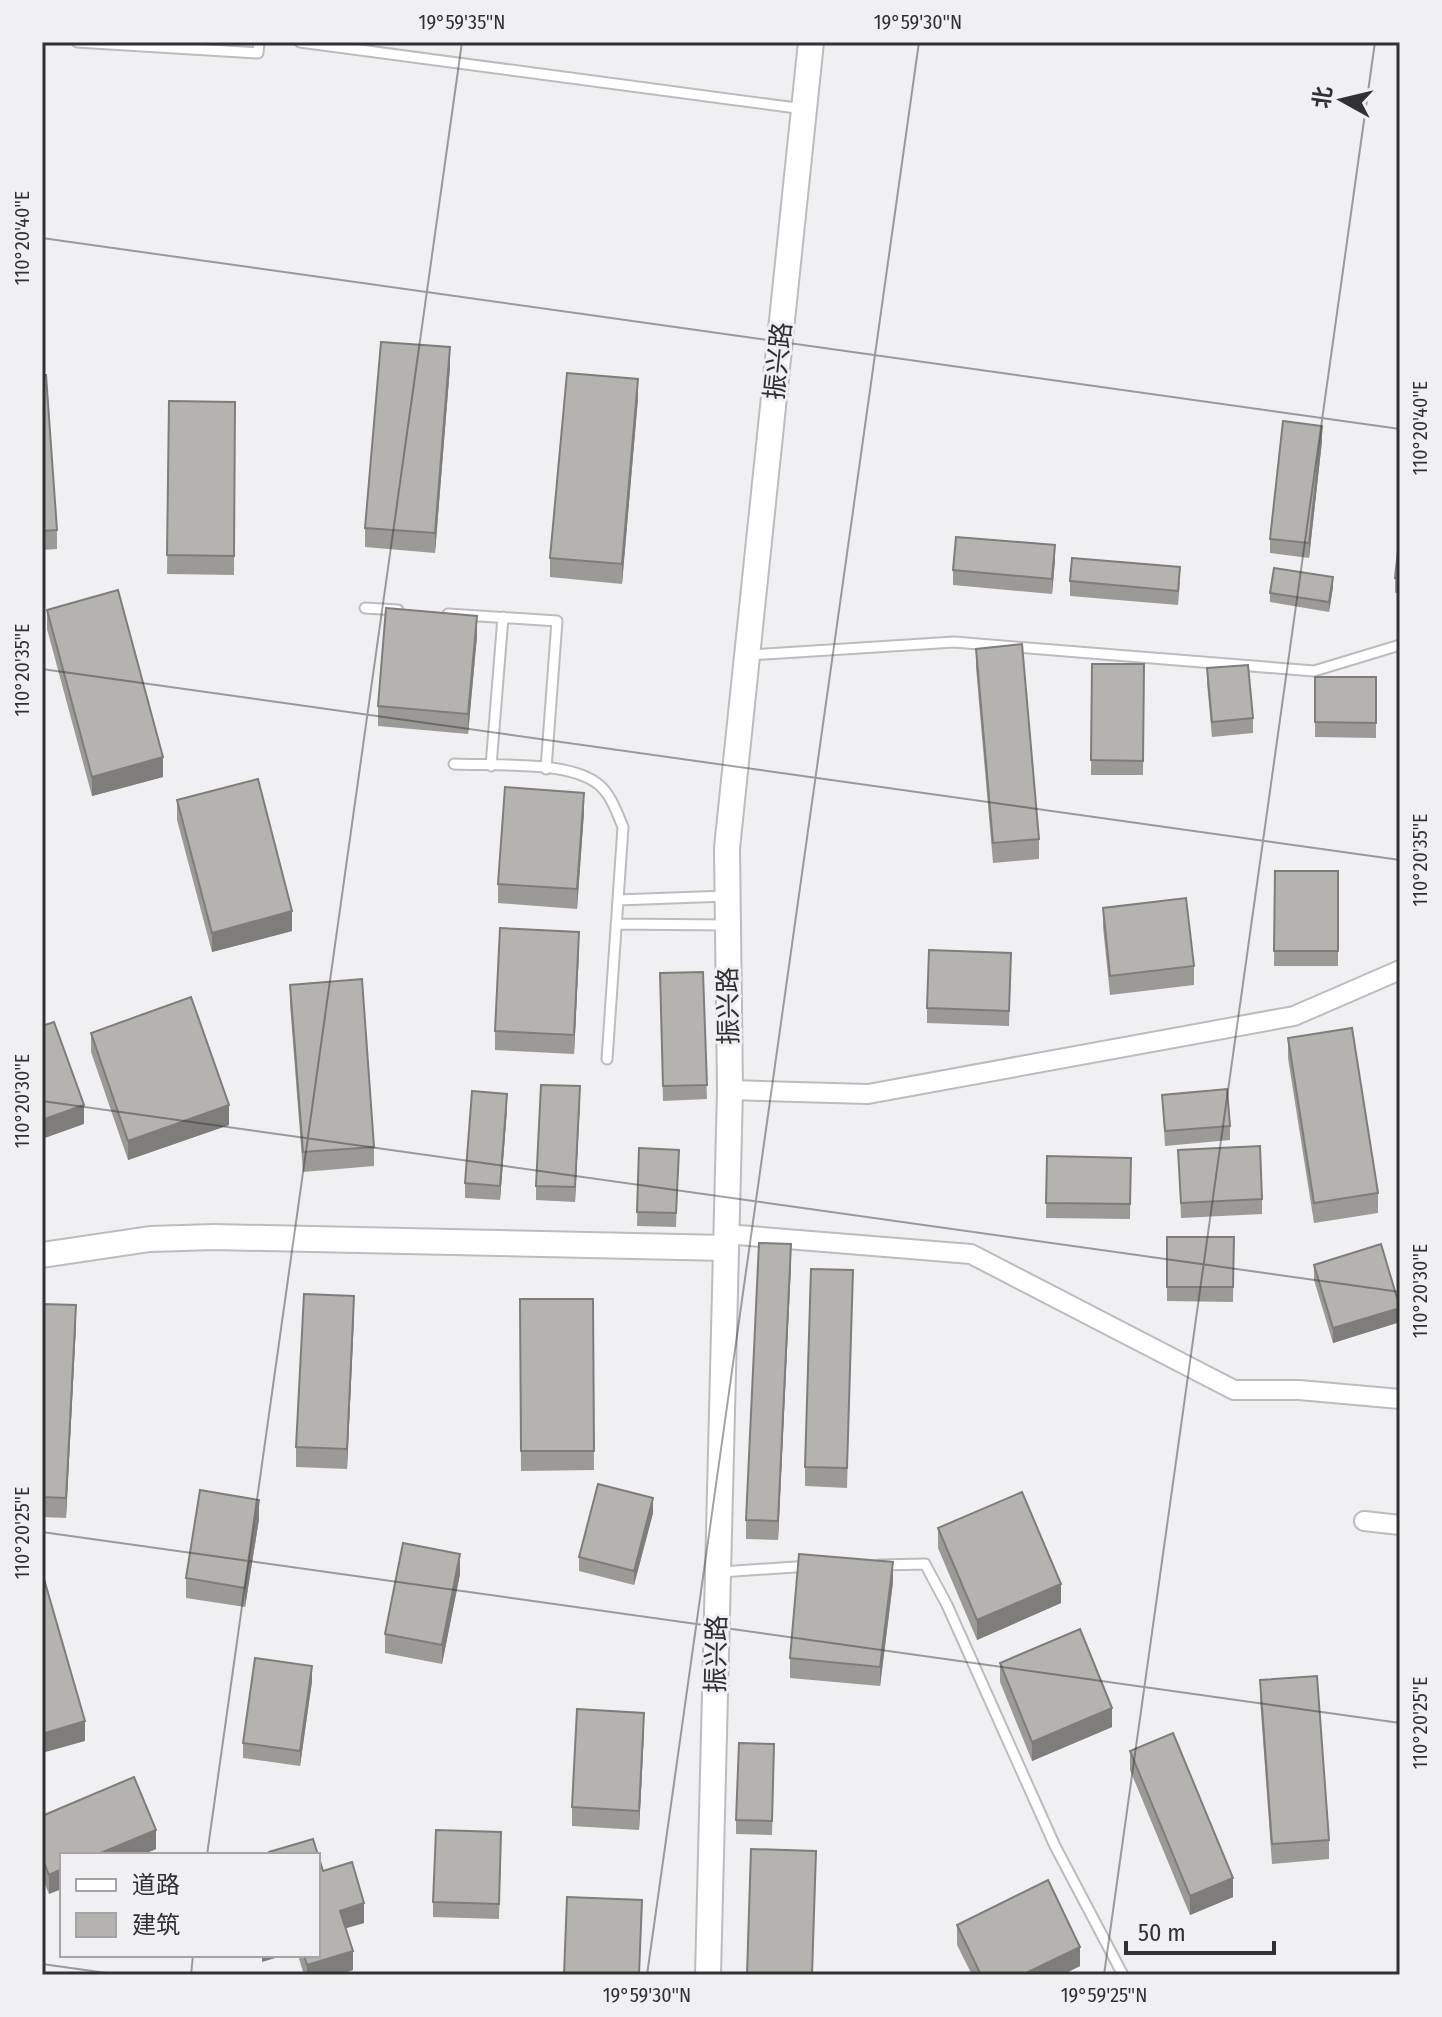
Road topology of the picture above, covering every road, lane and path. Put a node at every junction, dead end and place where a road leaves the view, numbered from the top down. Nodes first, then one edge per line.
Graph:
1 (77, 42) edge
2 (259, 42) edge
3 (300, 42) edge
4 (811, 42) edge
5 (804, 109) junction
6 (365, 608) dead end
7 (411, 611) edge
8 (442, 613) edge
9 (503, 617) junction
10 (1400, 645) edge
11 (748, 655) junction
12 (454, 764) dead end
13 (491, 766) junction
14 (546, 769) junction
15 (727, 896) junction
16 (618, 900) junction
17 (616, 924) junction
18 (726, 925) junction
19 (1400, 970) edge
20 (607, 1059) dead end
21 (730, 1090) junction
22 (726, 1241) junction
23 (42, 1255) edge
24 (1400, 1399) edge
25 (1364, 1521) dead end
26 (1400, 1525) edge
27 (862, 1565) edge
28 (814, 1566) edge
29 (718, 1573) junction
30 (708, 1975) edge
31 (1123, 1975) edge

1 - 2 lane
3 - 5 lane
4 - 5 street, 振兴路
5 - 11 street, 振兴路
6 - 7 lane
8 - 9 lane
9 - 13 lane
9 - 14 lane
10 - 11 lane
11 - 15 street, 振兴路
12 - 13 lane
13 - 14 lane
14 - 16 lane
15 - 16 lane
15 - 18 street, 振兴路
16 - 17 lane
17 - 18 lane
17 - 20 lane
18 - 21 street, 振兴路
19 - 21 street
21 - 22 street, 振兴路
22 - 23 street
22 - 24 street
22 - 29 street, 振兴路
25 - 26 street
27 - 31 lane
28 - 29 lane
29 - 30 street, 振兴路

